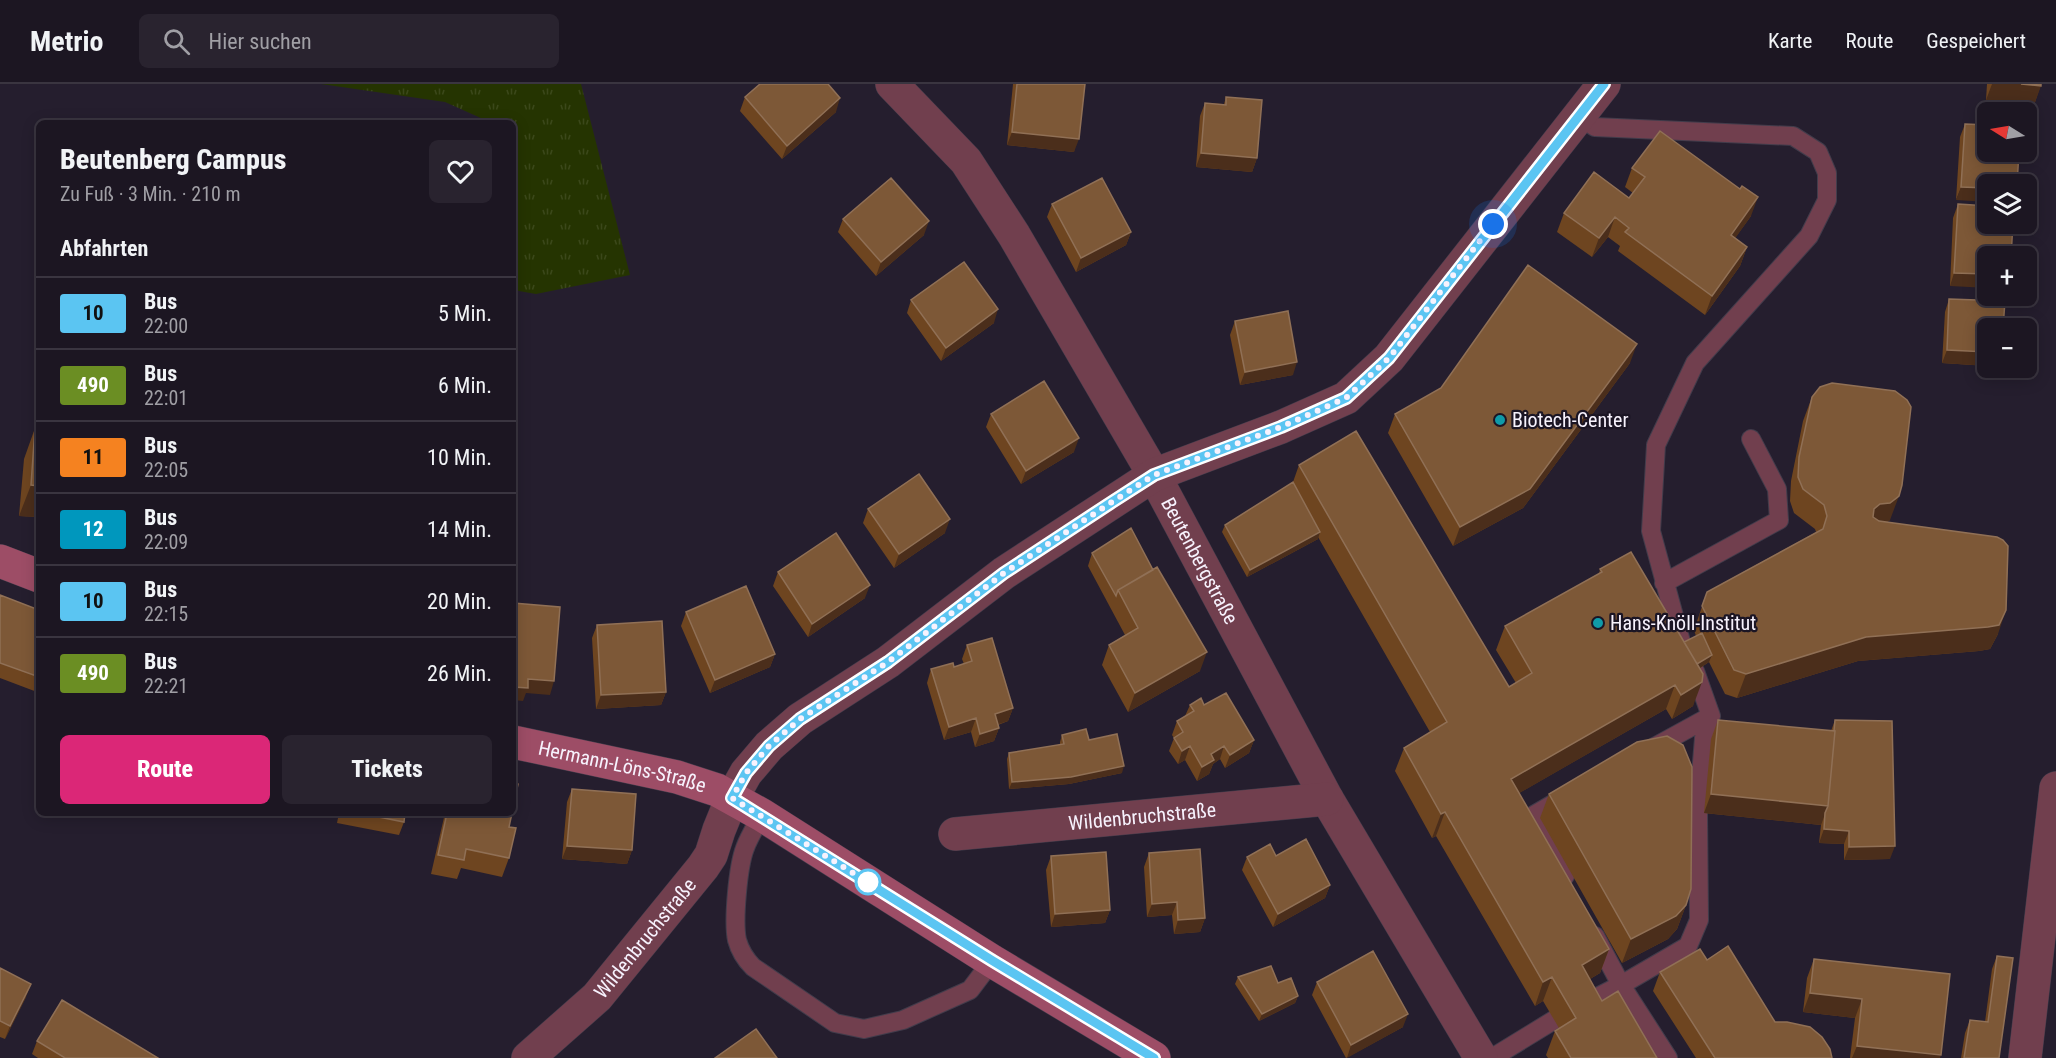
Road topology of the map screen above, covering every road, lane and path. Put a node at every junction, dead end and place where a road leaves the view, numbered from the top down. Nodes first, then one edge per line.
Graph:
1 (892, 84) edge
2 (1604, 84) edge
3 (1578, 116) junction
4 (1751, 439) dead end
5 (1154, 475) junction
6 (0, 561) edge
7 (36, 575) edge
8 (1664, 583) junction
9 (1683, 649) edge
10 (1695, 671) edge
11 (1710, 716) junction
12 (516, 743) edge
13 (1638, 757) edge
14 (2056, 788) edge
15 (1575, 792) edge
16 (732, 798) junction
17 (1327, 799) junction
18 (762, 815) junction
19 (955, 834) dead end
20 (1572, 889) edge
21 (1588, 921) edge
22 (993, 961) junction
23 (1621, 985) junction
24 (1582, 1005) edge
25 (1554, 1020) dead end
26 (528, 1058) edge
27 (1154, 1058) edge
28 (1481, 1058) edge
29 (1492, 1058) edge
30 (1668, 1058) edge
31 (2025, 1058) edge

1 - 5 street, Beutenbergstraße
2 - 3 street, Hermann-Löns-Straße
3 - 5 street, Hermann-Löns-Straße
3 - 8 lane
4 - 8 lane
5 - 16 street, Hermann-Löns-Straße
5 - 17 street, Beutenbergstraße
6 - 7 main road
8 - 9 lane
10 - 11 lane
11 - 13 lane
11 - 23 lane
12 - 16 main road, Hermann-Löns-Straße
14 - 31 street
15 - 20 lane
16 - 18 main road
16 - 26 street, Wildenbruchstraße
17 - 19 street, Wildenbruchstraße
17 - 28 street, Beutenbergstraße
18 - 22 main road
18 - 22 lane
21 - 23 lane
22 - 27 main road
23 - 24 lane
23 - 30 lane
25 - 29 lane

